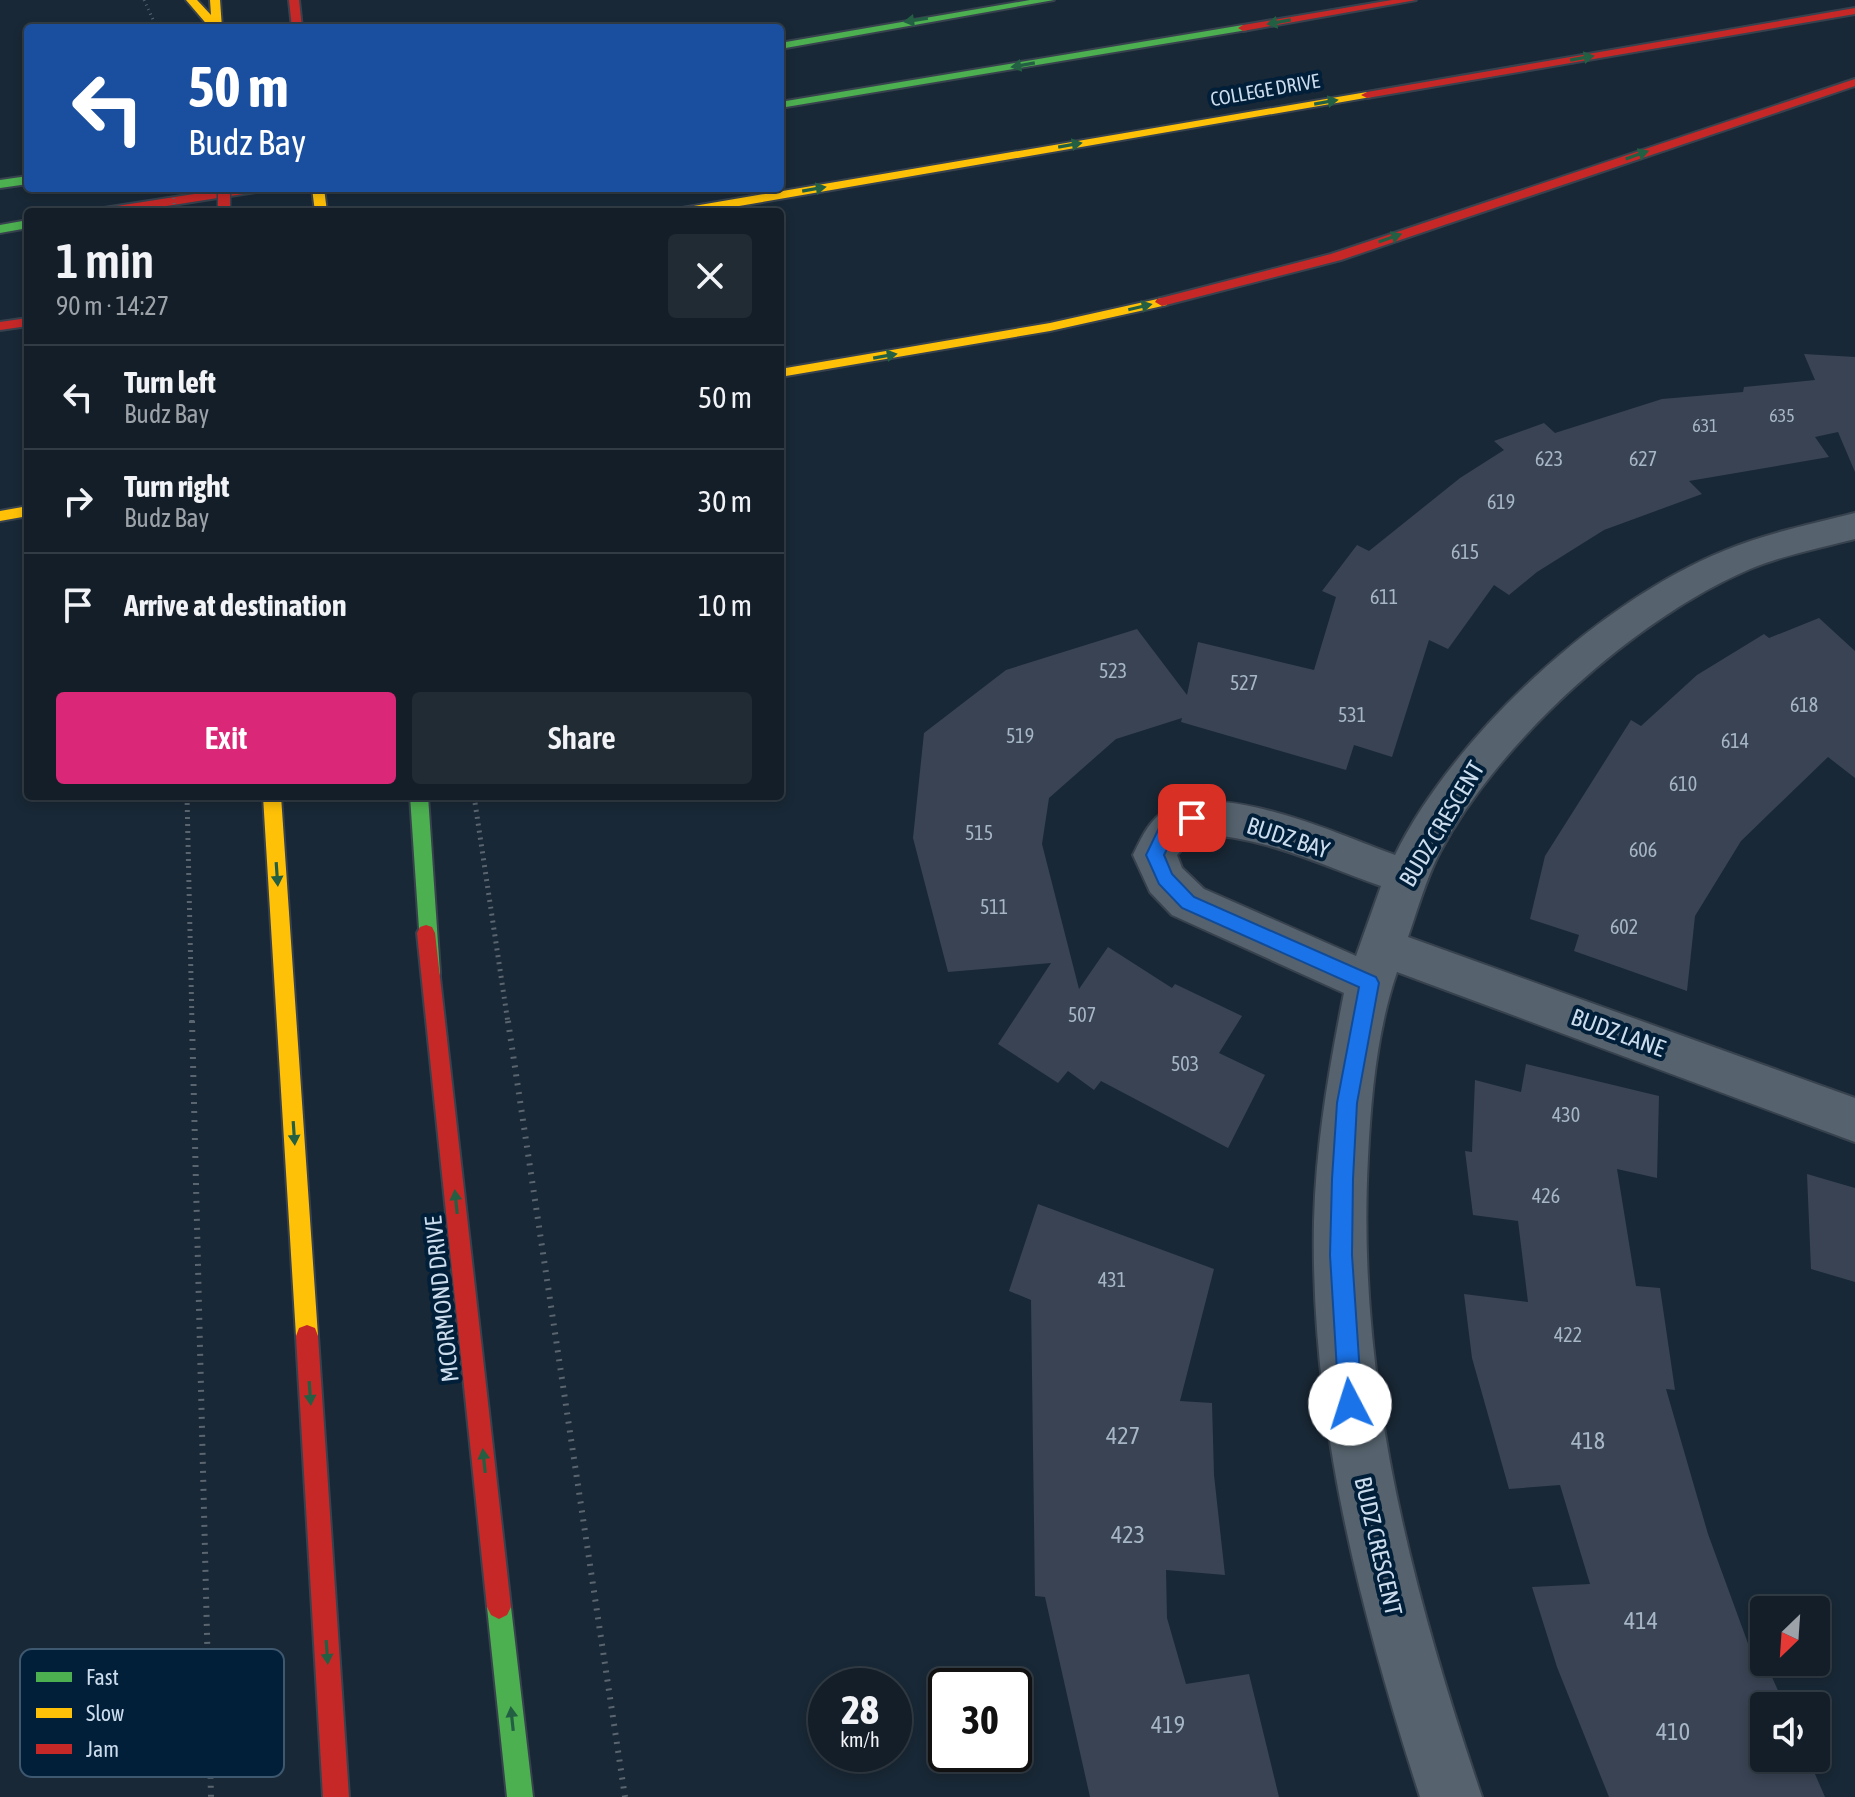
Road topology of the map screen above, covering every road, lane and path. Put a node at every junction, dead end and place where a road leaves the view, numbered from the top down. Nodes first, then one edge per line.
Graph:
1 (144, 0) edge
2 (191, 0) edge
3 (215, 0) edge
4 (294, 0) edge
5 (1049, 0) edge
6 (1411, 0) edge
7 (1855, 11) edge
8 (155, 24) edge
9 (212, 24) edge
10 (216, 24) edge
11 (297, 24) edge
12 (784, 45) edge
13 (1855, 82) edge
14 (784, 104) edge
15 (24, 181) edge
16 (0, 184) edge
17 (231, 192) edge
18 (129, 208) edge
19 (705, 208) edge
20 (24, 225) edge
21 (0, 229) edge
22 (24, 323) edge
23 (0, 326) edge
24 (852, 362) junction
25 (784, 372) edge
26 (784, 380) edge
27 (24, 512) edge
28 (0, 516) edge
29 (1855, 526) edge
30 (24, 530) edge
31 (0, 532) edge
32 (187, 800) edge
33 (272, 800) edge
34 (408, 800) edge
35 (419, 800) edge
36 (475, 800) edge
37 (1406, 877) junction
38 (1375, 964) junction
39 (431, 973) junction
40 (1855, 1120) edge
41 (207, 1649) edge
42 (211, 1777) edge
43 (211, 1797) edge
44 (336, 1797) edge
45 (520, 1797) edge
46 (625, 1797) edge
47 (1451, 1797) edge

1 - 8 path
2 - 9 main road
3 - 10 main road
4 - 11 main road
5 -> 12 main road
6 -> 14 main road
19 -> 7 main road, COLLEGE DRIVE
24 -> 13 main road
15 - 16 main road
17 - 18 main road
20 - 21 main road
22 - 23 main road
24 - 25 main road
24 - 26 main road
27 - 28 main road
29 - 37 street, BUDZ CRESCENT
30 - 31 main road
32 - 41 path
33 -> 44 main road
34 - 39 main road, MCORMOND DRIVE
35 - 39 main road
36 - 46 path
37 - 38 street, BUDZ CRESCENT
37 - 38 street, BUDZ BAY
38 - 40 street, BUDZ LANE
38 - 47 street, BUDZ CRESCENT
45 -> 39 main road, MCORMOND DRIVE
42 - 43 path

